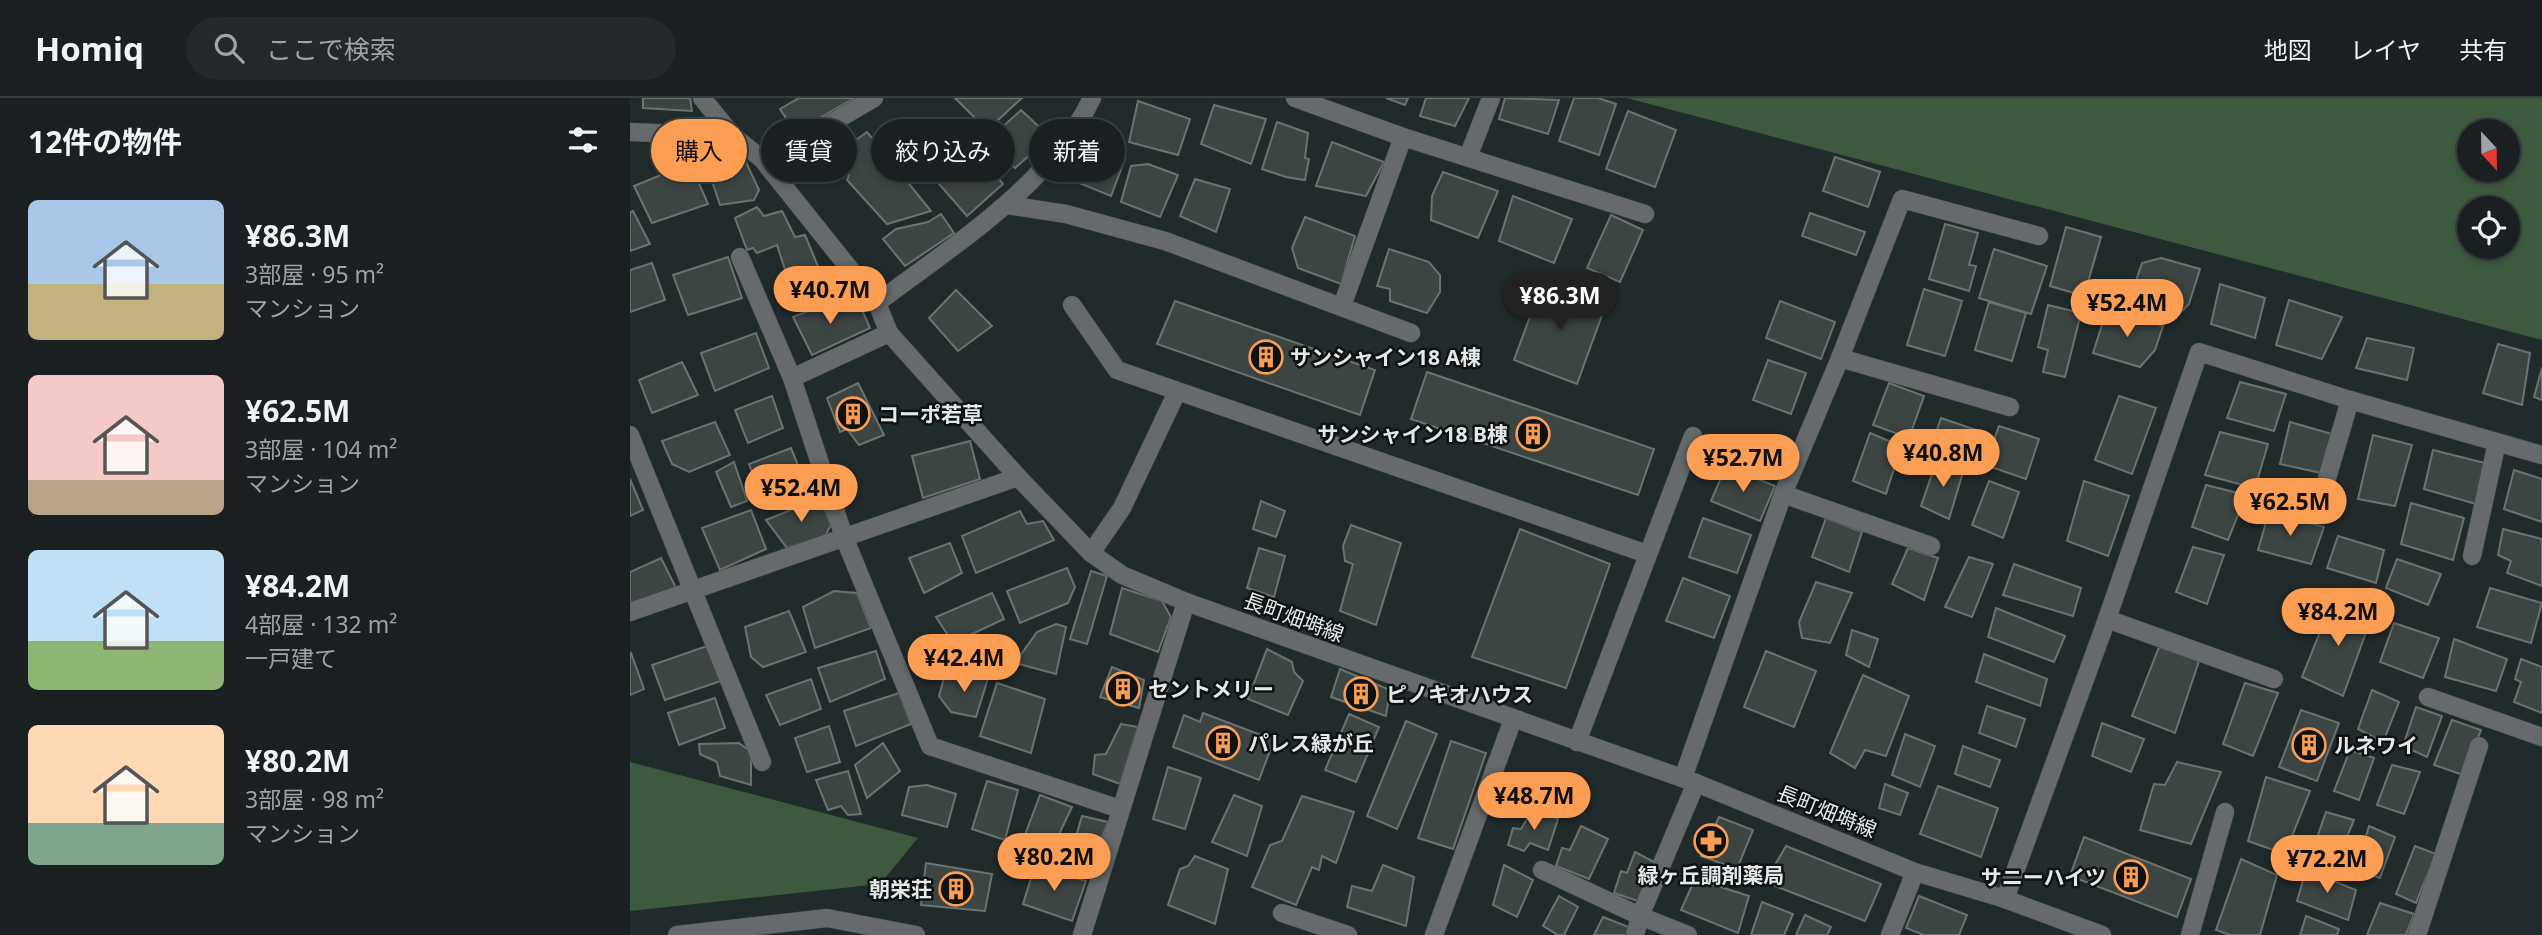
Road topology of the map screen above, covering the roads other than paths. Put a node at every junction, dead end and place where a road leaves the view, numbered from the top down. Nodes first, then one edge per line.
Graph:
1 (702, 98) edge
2 (874, 98) edge
3 (1092, 98) edge
4 (1295, 98) edge
5 (1491, 98) edge
6 (719, 119) edge
7 (838, 119) edge
8 (630, 132) edge
9 (651, 133) edge
10 (1403, 137) junction
11 (747, 147) edge
12 (1468, 157) junction
13 (761, 158) edge
14 (780, 182) edge
15 (1007, 205) junction
16 (1645, 214) dead end
17 (2039, 236) dead end
18 (740, 257) dead end
19 (877, 303) junction
20 (1072, 305) dead end
21 (1342, 306) junction
22 (889, 333) junction
23 (1411, 333) dead end
24 (1840, 358) junction
25 (792, 378) junction
26 (1177, 392) junction
27 (2350, 400) junction
28 (2010, 407) dead end
29 (630, 435) edge
30 (1693, 436) dead end
31 (2497, 442) junction
32 (2542, 455) edge
33 (1018, 477) junction
34 (2323, 492) dead end
35 (1783, 494) junction
36 (844, 537) junction
37 (1931, 545) dead end
38 (1091, 554) junction
39 (1647, 554) junction
40 (2472, 556) dead end
41 (694, 590) junction
42 (1186, 602) junction
43 (630, 612) edge
44 (2107, 619) junction
45 (2274, 679) dead end
46 (2428, 697) dead end
47 (1513, 719) junction
48 (2542, 737) edge
49 (1577, 742) junction
50 (2479, 746) dead end
51 (762, 762) dead end
52 (1689, 780) junction
53 (1120, 809) junction
54 (2225, 812) dead end
55 (1542, 870) dead end
56 (1915, 872) junction
57 (2005, 899) junction
58 (1282, 913) dead end
59 (1640, 916) junction
60 (677, 935) edge
61 (915, 935) edge
62 (1082, 935) edge
63 (1348, 935) edge
64 (1434, 935) edge
65 (1635, 935) edge
66 (1688, 935) edge
67 (1890, 935) edge
68 (2102, 935) edge
69 (2189, 935) edge
70 (2417, 935) edge

1 - 6 street, 長町畑塒線
2 - 7 street
3 - 15 street
4 - 10 street
5 - 12 street
8 - 9 street
10 - 12 street
10 - 21 street
11 - 13 street, 長町畑塒線
12 - 16 street
14 - 19 street, 長町畑塒線
15 - 19 street
15 - 21 street
17 - 24 street
18 - 25 street
19 - 22 street, 長町畑塒線
20 - 26 street
21 - 23 street
22 - 25 street
22 - 33 street, 長町畑塒線
24 - 28 street
24 - 35 street
25 - 36 street
26 - 38 street
26 - 39 street
27 - 31 street
27 - 34 street
27 - 44 street
29 - 41 street
30 - 39 street
31 - 32 street
31 - 40 street
33 - 36 street
33 - 38 street, 長町畑塒線
35 - 37 street
35 - 52 street
36 - 41 street
36 - 53 street
38 - 42 street, 長町畑塒線
39 - 49 street
41 - 43 street
41 - 51 street
42 - 47 street, 長町畑塒線
42 - 53 street
44 - 45 street
44 - 57 street
46 - 48 street
47 - 49 street, 長町畑塒線
47 - 64 street
49 - 52 street, 長町畑塒線
50 - 70 street
52 - 56 street, 長町畑塒線
52 - 59 street
53 - 62 street
54 - 69 street
55 - 59 street
56 - 57 street, 長町畑塒線
56 - 67 street
57 - 68 street, 長町畑塒線
58 - 63 street
59 - 65 street
59 - 66 street
60 - 61 street

